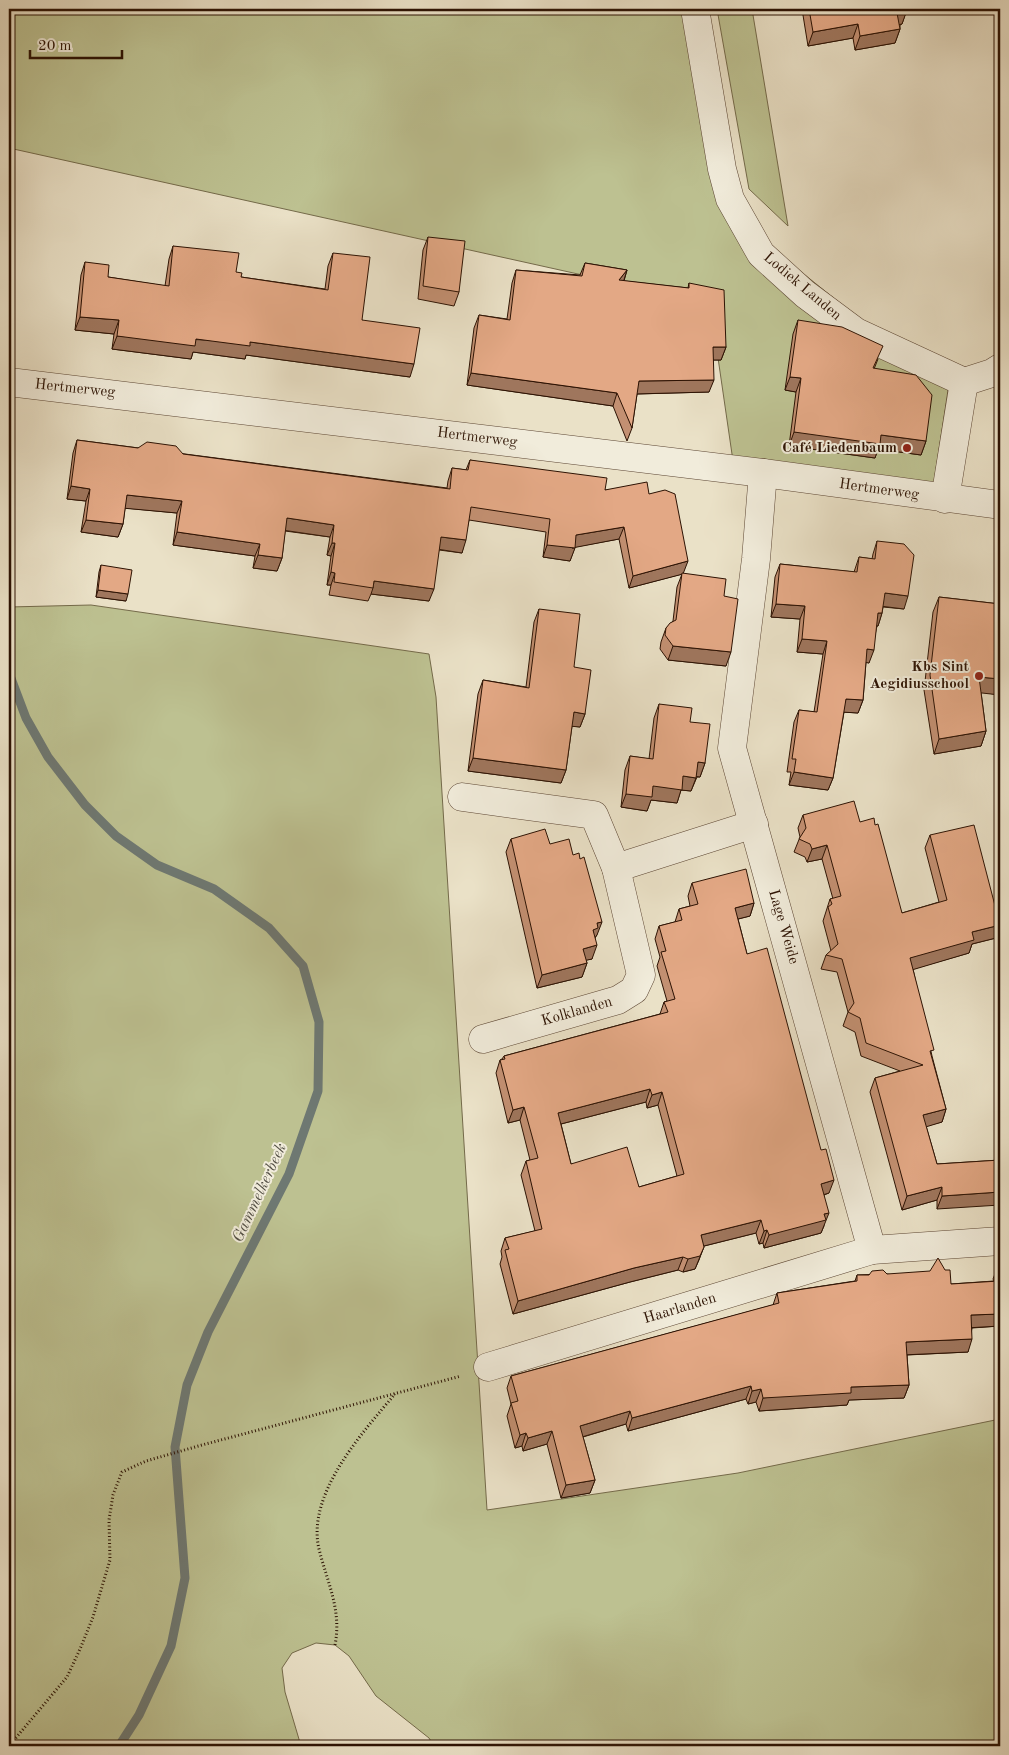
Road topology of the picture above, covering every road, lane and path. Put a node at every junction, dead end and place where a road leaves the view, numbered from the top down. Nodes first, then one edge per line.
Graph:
1 (695, 9) edge
2 (1000, 368) edge
3 (9, 382) edge
4 (964, 382) junction
5 (763, 473) junction
6 (945, 499) junction
7 (1000, 505) edge
8 (462, 797) dead end
9 (754, 824) junction
10 (616, 868) junction
11 (483, 1039) dead end
12 (1000, 1241) edge
13 (872, 1250) junction
14 (488, 1367) joint
15 (396, 1393) junction
16 (335, 1645) dead end
17 (9, 1746) edge

1 - 4 street, Lodiek Landen
2 - 4 street
3 - 5 street, Hertmerweg
4 - 6 street
5 - 6 street, Hertmerweg
5 - 9 street, Lage Weide
6 - 7 street, Hertmerweg
8 - 10 street, Kolklanden
9 - 10 street
9 - 13 street, Lage Weide
10 - 11 street, Kolklanden
12 - 13 street
13 - 14 street, Haarlanden
14 - 15 path
15 - 16 path
15 - 17 path

